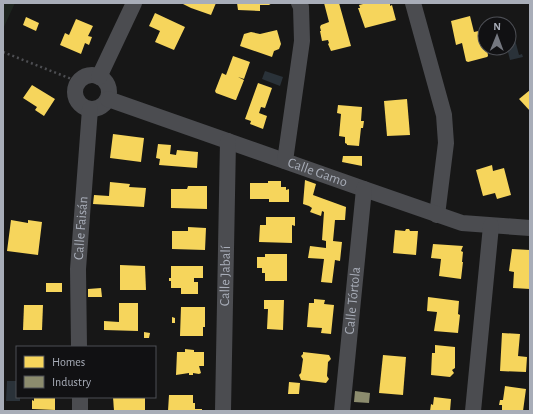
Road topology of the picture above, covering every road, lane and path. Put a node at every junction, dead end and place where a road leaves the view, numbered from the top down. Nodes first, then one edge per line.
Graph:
1 (134, 3) edge
2 (299, 3) edge
3 (413, 3) edge
4 (3, 52) edge
5 (99, 77) junction
6 (79, 82) junction
7 (108, 99) junction
8 (90, 109) junction
9 (228, 141) junction
10 (285, 161) junction
11 (364, 189) junction
12 (437, 215) junction
13 (491, 226) junction
14 (530, 228) edge
15 (79, 346) edge
16 (80, 398) edge
17 (80, 411) edge
18 (223, 411) edge
19 (342, 411) edge
20 (473, 411) edge

1 - 5 street
2 - 10 street
3 - 12 street
4 - 6 path
5 - 6 street
5 - 7 street
6 - 8 street
7 - 8 street
7 - 9 street, Calle Gamo
8 - 15 street, Calle Faisán
9 - 10 street, Calle Gamo
9 - 18 street, Calle Jabalí
10 - 11 street, Calle Gamo
11 - 12 street, Calle Gamo
11 - 19 street, Calle Tórtola
12 - 13 street, Calle Gamo
13 - 14 street, Calle Gamo
13 - 20 street
16 - 17 street

